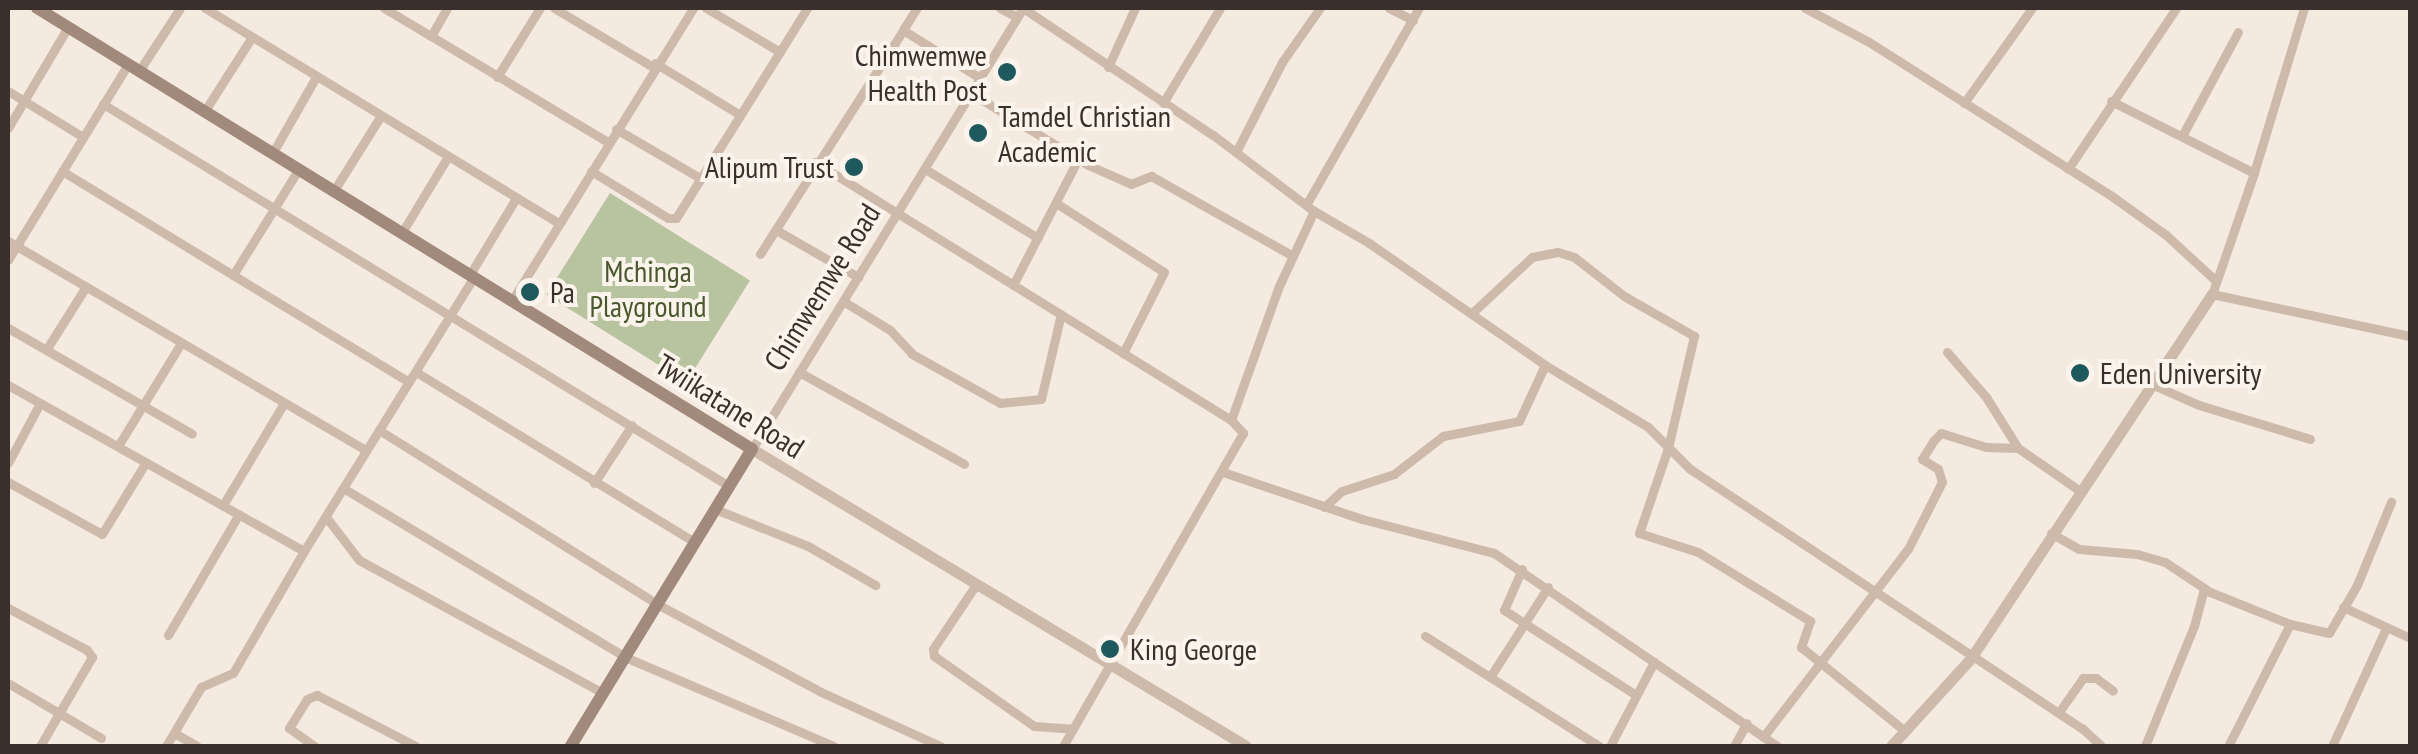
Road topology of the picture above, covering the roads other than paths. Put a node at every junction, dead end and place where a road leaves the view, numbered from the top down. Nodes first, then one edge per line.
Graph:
1 (37, 8) edge
2 (180, 8) edge
3 (205, 8) edge
4 (384, 8) edge
5 (447, 8) edge
6 (540, 8) edge
7 (554, 8) edge
8 (693, 8) edge
9 (706, 8) edge
10 (806, 8) edge
11 (917, 8) edge
12 (1000, 8) edge
13 (1135, 8) edge
14 (1220, 8) edge
15 (1320, 8) edge
16 (1389, 8) edge
17 (1419, 8) edge
18 (1805, 8) edge
19 (2032, 8) edge
20 (2176, 8) edge
21 (2304, 8) edge
22 (1021, 11) edge
23 (1414, 20) junction
24 (68, 27) junction
25 (902, 30) junction
26 (2238, 32) dead end
27 (431, 36) junction
28 (252, 37) junction
29 (780, 52) junction
30 (654, 65) junction
31 (133, 67) junction
32 (1108, 67) junction
33 (316, 77) junction
34 (497, 78) junction
35 (980, 78) junction
36 (8, 91) edge
37 (971, 93) junction
38 (24, 101) junction
39 (2111, 101) junction
40 (1964, 102) junction
41 (1162, 103) junction
42 (103, 104) junction
43 (204, 112) junction
44 (737, 113) junction
45 (380, 117) junction
46 (8, 128) edge
47 (616, 130) junction
48 (2182, 136) junction
49 (83, 137) junction
50 (608, 142) junction
51 (1236, 152) junction
52 (272, 154) junction
53 (447, 158) junction
54 (1078, 159) junction
55 (815, 162) junction
56 (925, 169) junction
57 (2068, 169) junction
58 (298, 170) junction
59 (591, 170) junction
60 (62, 171) junction
61 (2254, 173) junction
62 (700, 178) junction
63 (333, 192) junction
64 (516, 198) junction
65 (1056, 203) junction
66 (1310, 208) junction
67 (273, 210) junction
68 (897, 213) junction
69 (559, 223) junction
70 (776, 230) junction
71 (402, 234) junction
72 (1038, 238) junction
73 (12, 244) edge
74 (760, 254) dead end
75 (1292, 256) junction
76 (8, 260) edge
77 (233, 275) junction
78 (471, 277) junction
79 (858, 278) junction
80 (1013, 285) junction
81 (85, 288) junction
82 (2214, 288) junction
83 (843, 300) junction
84 (512, 302) junction
85 (1472, 313) junction
86 (1061, 314) junction
87 (449, 318) junction
88 (8, 328) edge
89 (2410, 336) edge
90 (181, 343) junction
91 (46, 350) junction
92 (1947, 352) dead end
93 (1124, 353) junction
94 (1545, 365) junction
95 (416, 372) junction
96 (798, 372) junction
97 (409, 382) junction
98 (2151, 384) junction
99 (8, 385) edge
100 (284, 403) junction
101 (40, 404) junction
102 (142, 405) junction
103 (1232, 420) junction
104 (632, 424) junction
105 (379, 430) junction
106 (192, 434) dead end
107 (2310, 439) dead end
108 (118, 446) junction
109 (752, 448) junction
110 (1668, 448) junction
111 (2018, 448) junction
112 (366, 450) junction
113 (146, 462) junction
114 (8, 463) edge
115 (964, 464) dead end
116 (1223, 472) junction
117 (8, 482) edge
118 (594, 483) junction
119 (729, 486) junction
120 (343, 488) junction
121 (2080, 490) junction
122 (2391, 502) dead end
123 (223, 506) junction
124 (1324, 507) junction
125 (715, 509) junction
126 (239, 514) junction
127 (326, 517) junction
128 (2051, 533) junction
129 (694, 542) junction
130 (304, 551) junction
131 (1522, 568) junction
132 (875, 585) dead end
133 (975, 586) junction
134 (1548, 587) junction
135 (2204, 588) junction
136 (1875, 595) junction
137 (657, 604) junction
138 (2344, 607) junction
139 (8, 608) edge
140 (2290, 624) junction
141 (1526, 625) junction
142 (2386, 628) junction
143 (168, 635) dead end
144 (1425, 636) dead end
145 (2410, 638) edge
146 (625, 658) junction
147 (1971, 658) junction
148 (1654, 662) junction
149 (1820, 662) junction
150 (1110, 666) junction
151 (1490, 678) junction
152 (8, 683) edge
153 (2113, 692) dead end
154 (603, 693) junction
155 (1636, 695) junction
156 (2059, 712) junction
157 (61, 713) junction
158 (1747, 723) junction
159 (1073, 730) junction
160 (1904, 730) junction
161 (174, 733) junction
162 (1763, 737) junction
163 (101, 738) dead end
164 (1895, 745) edge
165 (40, 746) edge
166 (166, 746) edge
167 (196, 746) edge
168 (314, 746) edge
169 (416, 746) edge
170 (571, 746) edge
171 (834, 746) edge
172 (940, 746) edge
173 (1063, 746) edge
174 (1246, 746) edge
175 (1600, 746) edge
176 (1610, 746) edge
177 (1734, 746) edge
178 (1777, 746) edge
179 (2101, 746) edge
180 (2145, 746) edge
181 (2228, 746) edge
182 (2332, 746) edge

1 - 24 main road, Twiikatane Road
2 - 31 street
3 - 28 street
4 - 27 street
5 - 27 street
6 - 34 street
7 - 30 street
8 - 30 street
9 - 29 street
10 - 29 street
11 - 25 street
12 - 22 street
13 - 32 street
14 - 41 street
15 - 51 street
16 - 23 street
17 - 23 street
18 - 40 street
19 - 40 street
20 - 39 street
21 - 61 street
22 - 32 street
22 - 35 street, Chimwemwe Road
23 - 66 street
24 - 31 main road, Twiikatane Road
24 - 38 street
25 - 35 street
25 - 55 street
26 - 48 street
27 - 34 street
28 - 33 street
28 - 43 street
29 - 44 street
30 - 44 street
30 - 47 street
31 - 42 street
31 - 43 main road, Twiikatane Road
32 - 41 street
33 - 45 street
33 - 52 street
34 - 50 street
35 - 37 street, Chimwemwe Road
36 - 38 street
37 - 54 street
37 - 56 street, Chimwemwe Road
38 - 46 street
38 - 49 street
39 - 48 street
39 - 57 street
40 - 57 street
41 - 51 street
42 - 49 street
42 - 67 street
43 - 52 main road, Twiikatane Road
44 - 62 street
45 - 53 street
45 - 63 street
47 - 50 street
47 - 62 street
48 - 61 street
49 - 60 street
50 - 59 street
51 - 66 street
52 - 58 main road, Twiikatane Road
53 - 64 street
53 - 71 street
54 - 65 street
54 - 75 street
55 - 68 street
55 - 70 street
56 - 68 street, Chimwemwe Road
56 - 72 street
57 - 82 street
58 - 63 main road, Twiikatane Road
58 - 67 street
59 - 62 street
59 - 69 street
60 - 73 street
60 - 77 street
61 - 82 street
63 - 71 main road, Twiikatane Road
64 - 69 street
64 - 78 street
65 - 72 street
65 - 93 street
66 - 75 street
66 - 85 street
67 - 77 street
67 - 87 street
68 - 79 street, Chimwemwe Road
68 - 80 street
69 - 84 street
70 - 74 street
70 - 79 street
71 - 78 main road, Twiikatane Road
72 - 80 street
73 - 76 street
73 - 81 street
75 - 103 street
77 - 97 street
78 - 84 main road, Twiikatane Road
78 - 87 street
79 - 83 street, Chimwemwe Road
80 - 86 street
81 - 90 street
81 - 91 street
82 - 89 street
82 - 98 street
83 - 86 street
83 - 96 street, Chimwemwe Road
84 - 109 main road, Twiikatane Road
85 - 94 street
85 - 110 street
86 - 93 street
87 - 95 street
87 - 104 street
88 - 91 street
90 - 100 street
90 - 102 street
91 - 102 street
92 - 111 street
93 - 103 street
94 - 110 street
94 - 124 street
95 - 97 street
95 - 118 street
96 - 109 street, Chimwemwe Road
96 - 115 street
97 - 105 street
98 - 107 street
98 - 121 street
99 - 101 street
100 - 112 street
100 - 123 street
101 - 108 street
101 - 114 street
102 - 106 street
102 - 108 street
103 - 116 street
104 - 118 street
104 - 119 street
105 - 112 street
105 - 137 street
108 - 113 street
109 - 119 main road, Chimwemwe Road
109 - 133 street, Twiikatane Road
110 - 136 street
110 - 149 street
111 - 121 street
111 - 136 street
112 - 120 street
113 - 117 street
113 - 123 street
116 - 124 street
116 - 150 street
118 - 129 street
119 - 125 main road, Chimwemwe Road
120 - 127 street
120 - 146 street
121 - 128 street
122 - 138 street
123 - 126 street
124 - 131 street
125 - 129 main road, Chimwemwe Road
125 - 132 street
126 - 130 street
126 - 143 street
127 - 130 street
127 - 154 street
128 - 135 street
128 - 147 street
129 - 137 main road, Chimwemwe Road
130 - 161 street
131 - 134 street
131 - 141 street
133 - 150 street, Twiikatane Road
133 - 159 street
134 - 141 street
134 - 148 street
135 - 140 street
135 - 180 street
136 - 147 street
136 - 149 street
137 - 146 main road, Chimwemwe Road
137 - 172 street
138 - 140 street
138 - 142 street
139 - 157 street
140 - 181 street
141 - 151 street
141 - 155 street
142 - 145 street
142 - 182 street
144 - 151 street
146 - 154 main road, Chimwemwe Road
146 - 171 street
147 - 156 street
147 - 160 street
148 - 155 street
148 - 158 street
149 - 160 street
149 - 162 street
150 - 159 street
150 - 174 street, Twiikatane Road
151 - 175 street
152 - 157 street
153 - 156 street
154 - 170 main road, Chimwemwe Road
155 - 176 street
156 - 179 street
157 - 163 street
157 - 165 street
158 - 162 street
158 - 177 street
159 - 173 street
160 - 164 street
161 - 166 street
161 - 167 street
162 - 178 street
168 - 169 street

